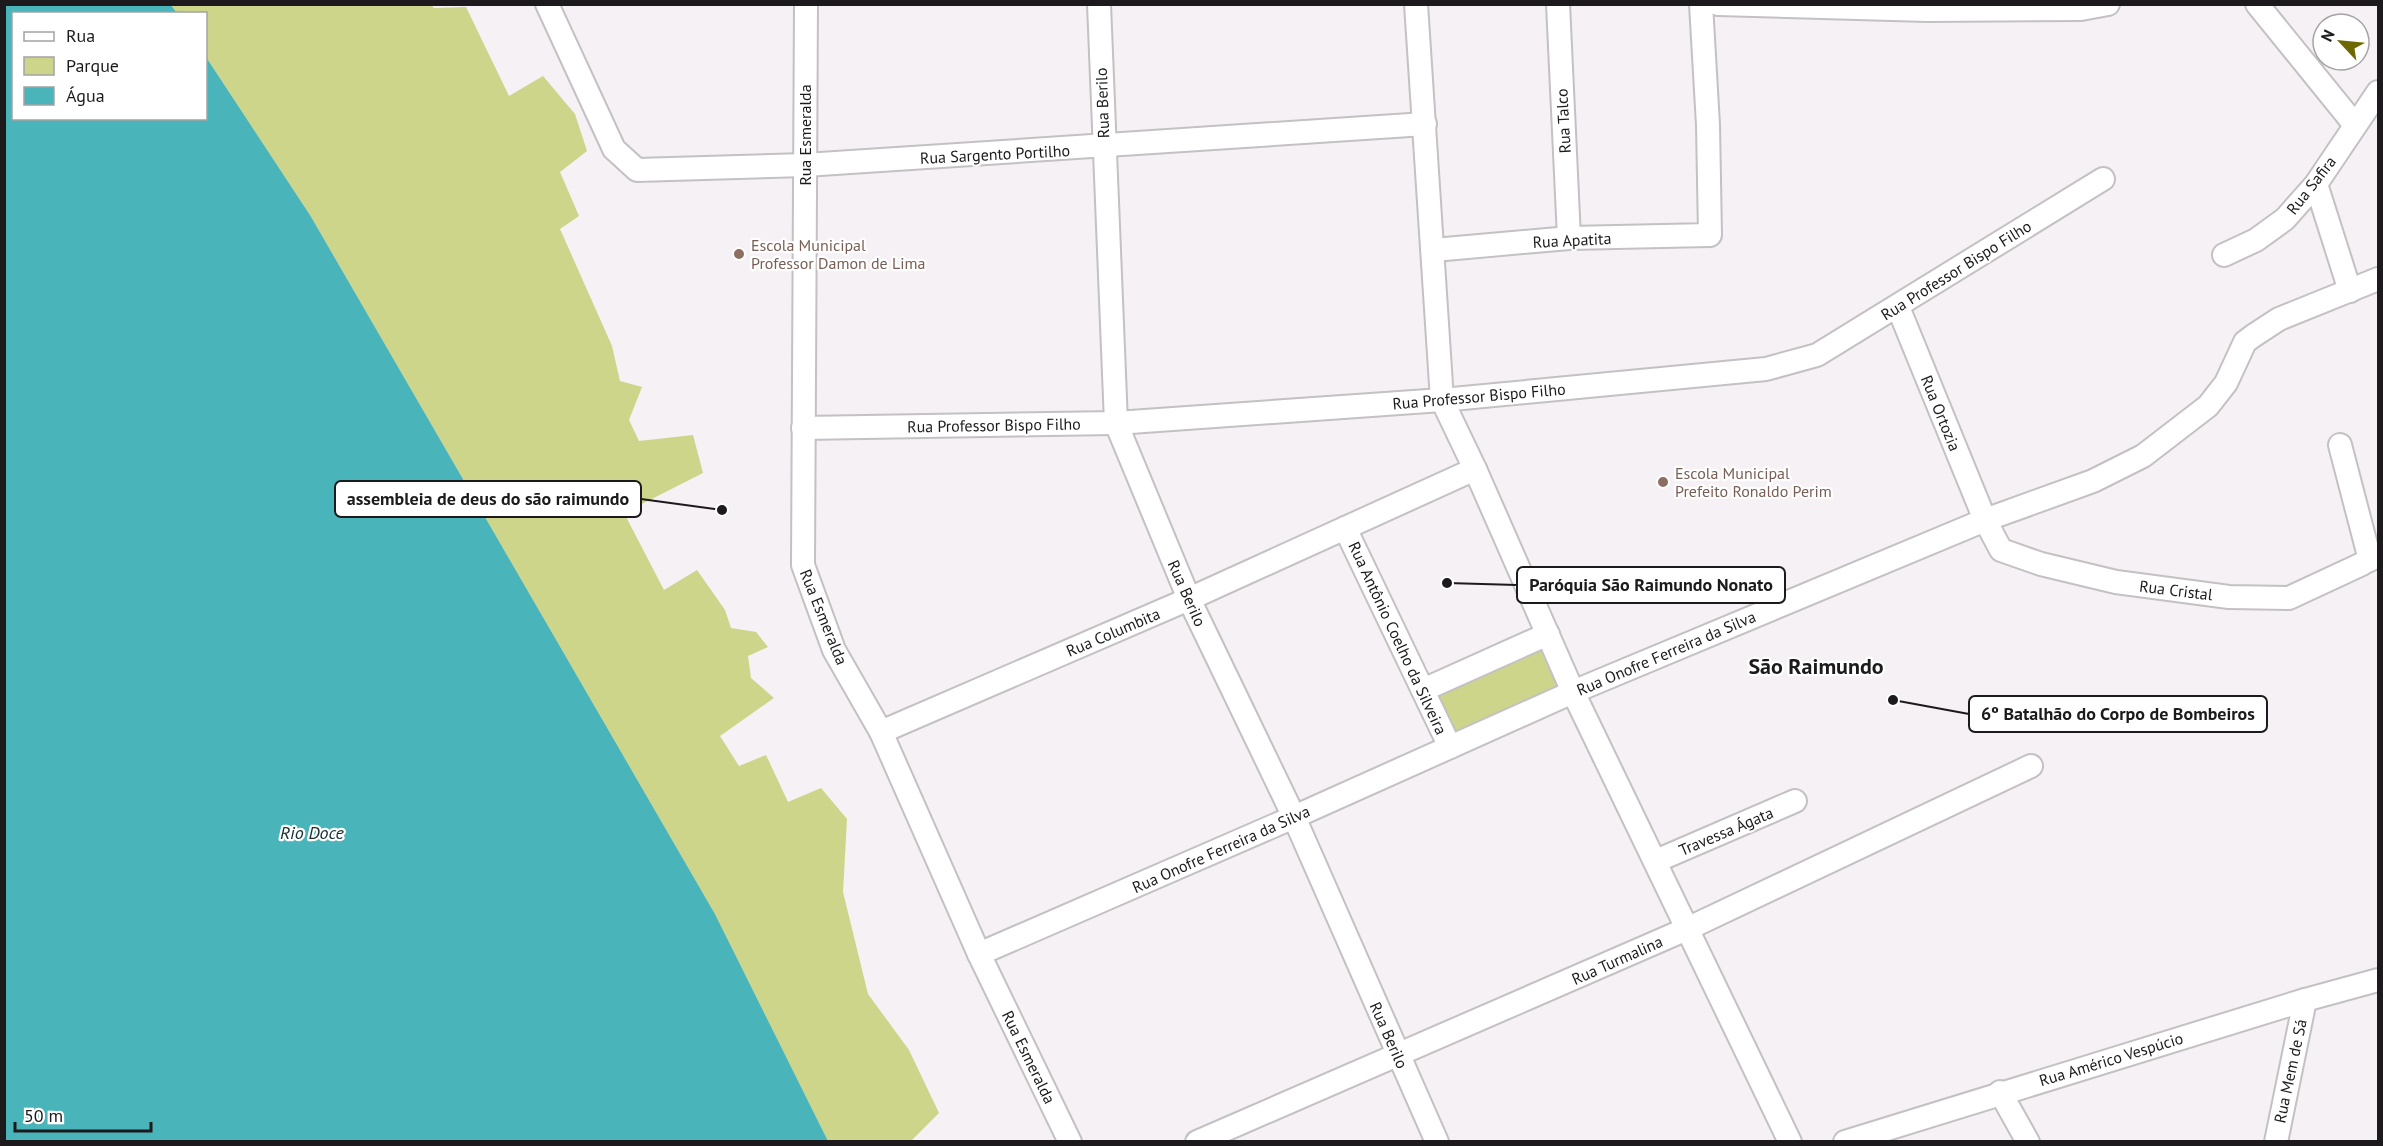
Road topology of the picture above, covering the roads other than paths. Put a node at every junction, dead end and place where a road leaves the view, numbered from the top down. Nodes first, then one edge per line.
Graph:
1 (547, 4) edge
2 (806, 4) edge
3 (1099, 4) edge
4 (1416, 4) edge
5 (1558, 4) edge
6 (1701, 4) edge
7 (1718, 4) edge
8 (2108, 4) edge
9 (2257, 4) edge
10 (2379, 92) edge
11 (1425, 124) junction
12 (2355, 125) junction
13 (1103, 147) junction
14 (805, 165) junction
15 (2103, 179) dead end
16 (2316, 184) junction
17 (1569, 238) junction
18 (1434, 249) junction
19 (2224, 255) dead end
20 (2379, 279) edge
21 (2350, 291) junction
22 (1898, 307) junction
23 (1442, 400) junction
24 (1116, 423) junction
25 (803, 428) junction
26 (2340, 445) dead end
27 (1475, 469) junction
28 (1985, 520) junction
29 (1345, 528) junction
30 (2374, 557) edge
31 (1189, 599) junction
32 (1548, 634) junction
33 (1422, 690) junction
34 (1574, 692) junction
35 (881, 732) junction
36 (1450, 747) junction
37 (2031, 765) dead end
38 (1795, 801) dead end
39 (1294, 817) junction
40 (1656, 861) junction
41 (1689, 928) junction
42 (979, 954) junction
43 (2379, 980) edge
44 (2305, 1000) junction
45 (1399, 1055) junction
46 (2000, 1092) junction
47 (1070, 1142) edge
48 (1197, 1142) edge
49 (1437, 1142) edge
50 (1790, 1142) edge
51 (1845, 1142) edge
52 (2028, 1142) edge
53 (2276, 1142) edge

1 - 14 street, Rua Sargento Portilho
2 - 14 street, Rua Esmeralda
3 - 13 street, Rua Berilo
4 - 11 street
5 - 17 street, Rua Talco
6 - 17 street, Rua Apatita
7 - 8 street
9 - 12 street
10 - 12 street, Rua Safira
11 - 13 street, Rua Sargento Portilho
11 - 18 street
12 - 16 street, Rua Safira
13 - 14 street, Rua Sargento Portilho
13 - 24 street, Rua Berilo
14 - 25 street, Rua Esmeralda
15 - 22 street, Rua Professor Bispo Filho
16 - 19 street, Rua Safira
16 - 21 street
17 - 18 street, Rua Apatita
18 - 23 street
20 - 21 street, Rua Onofre Ferreira da Silva
21 - 28 street, Rua Onofre Ferreira da Silva
22 - 23 street, Rua Professor Bispo Filho
22 - 28 street, Rua Ortozia
23 - 24 street, Rua Professor Bispo Filho
23 - 27 street
24 - 25 street, Rua Professor Bispo Filho
24 - 31 street, Rua Berilo
25 - 35 street, Rua Esmeralda
26 - 30 street
27 - 29 street, Rua Columbita
27 - 32 street
28 - 30 street, Rua Cristal
28 - 34 street, Rua Onofre Ferreira da Silva
29 - 31 street, Rua Columbita
29 - 33 street, Rua Antônio Coelho da Silveira
31 - 35 street, Rua Columbita
31 - 39 street, Rua Berilo
32 - 33 street
32 - 34 street
33 - 36 street, Rua Antônio Coelho da Silveira
34 - 36 street, Rua Onofre Ferreira da Silva
34 - 40 street
35 - 42 street, Rua Esmeralda
36 - 39 street, Rua Onofre Ferreira da Silva
37 - 41 street, Rua Turmalina
38 - 40 street, Travessa Ágata
39 - 42 street, Rua Onofre Ferreira da Silva
39 - 45 street, Rua Berilo
40 - 41 street
41 - 45 street, Rua Turmalina
41 - 50 street
42 - 47 street, Rua Esmeralda
43 - 44 street, Rua Américo Vespúcio
44 - 46 street, Rua Américo Vespúcio
44 - 53 street, Rua Mem de Sá
45 - 48 street, Rua Turmalina
45 - 49 street, Rua Berilo
46 - 51 street, Rua Américo Vespúcio
46 - 52 street

